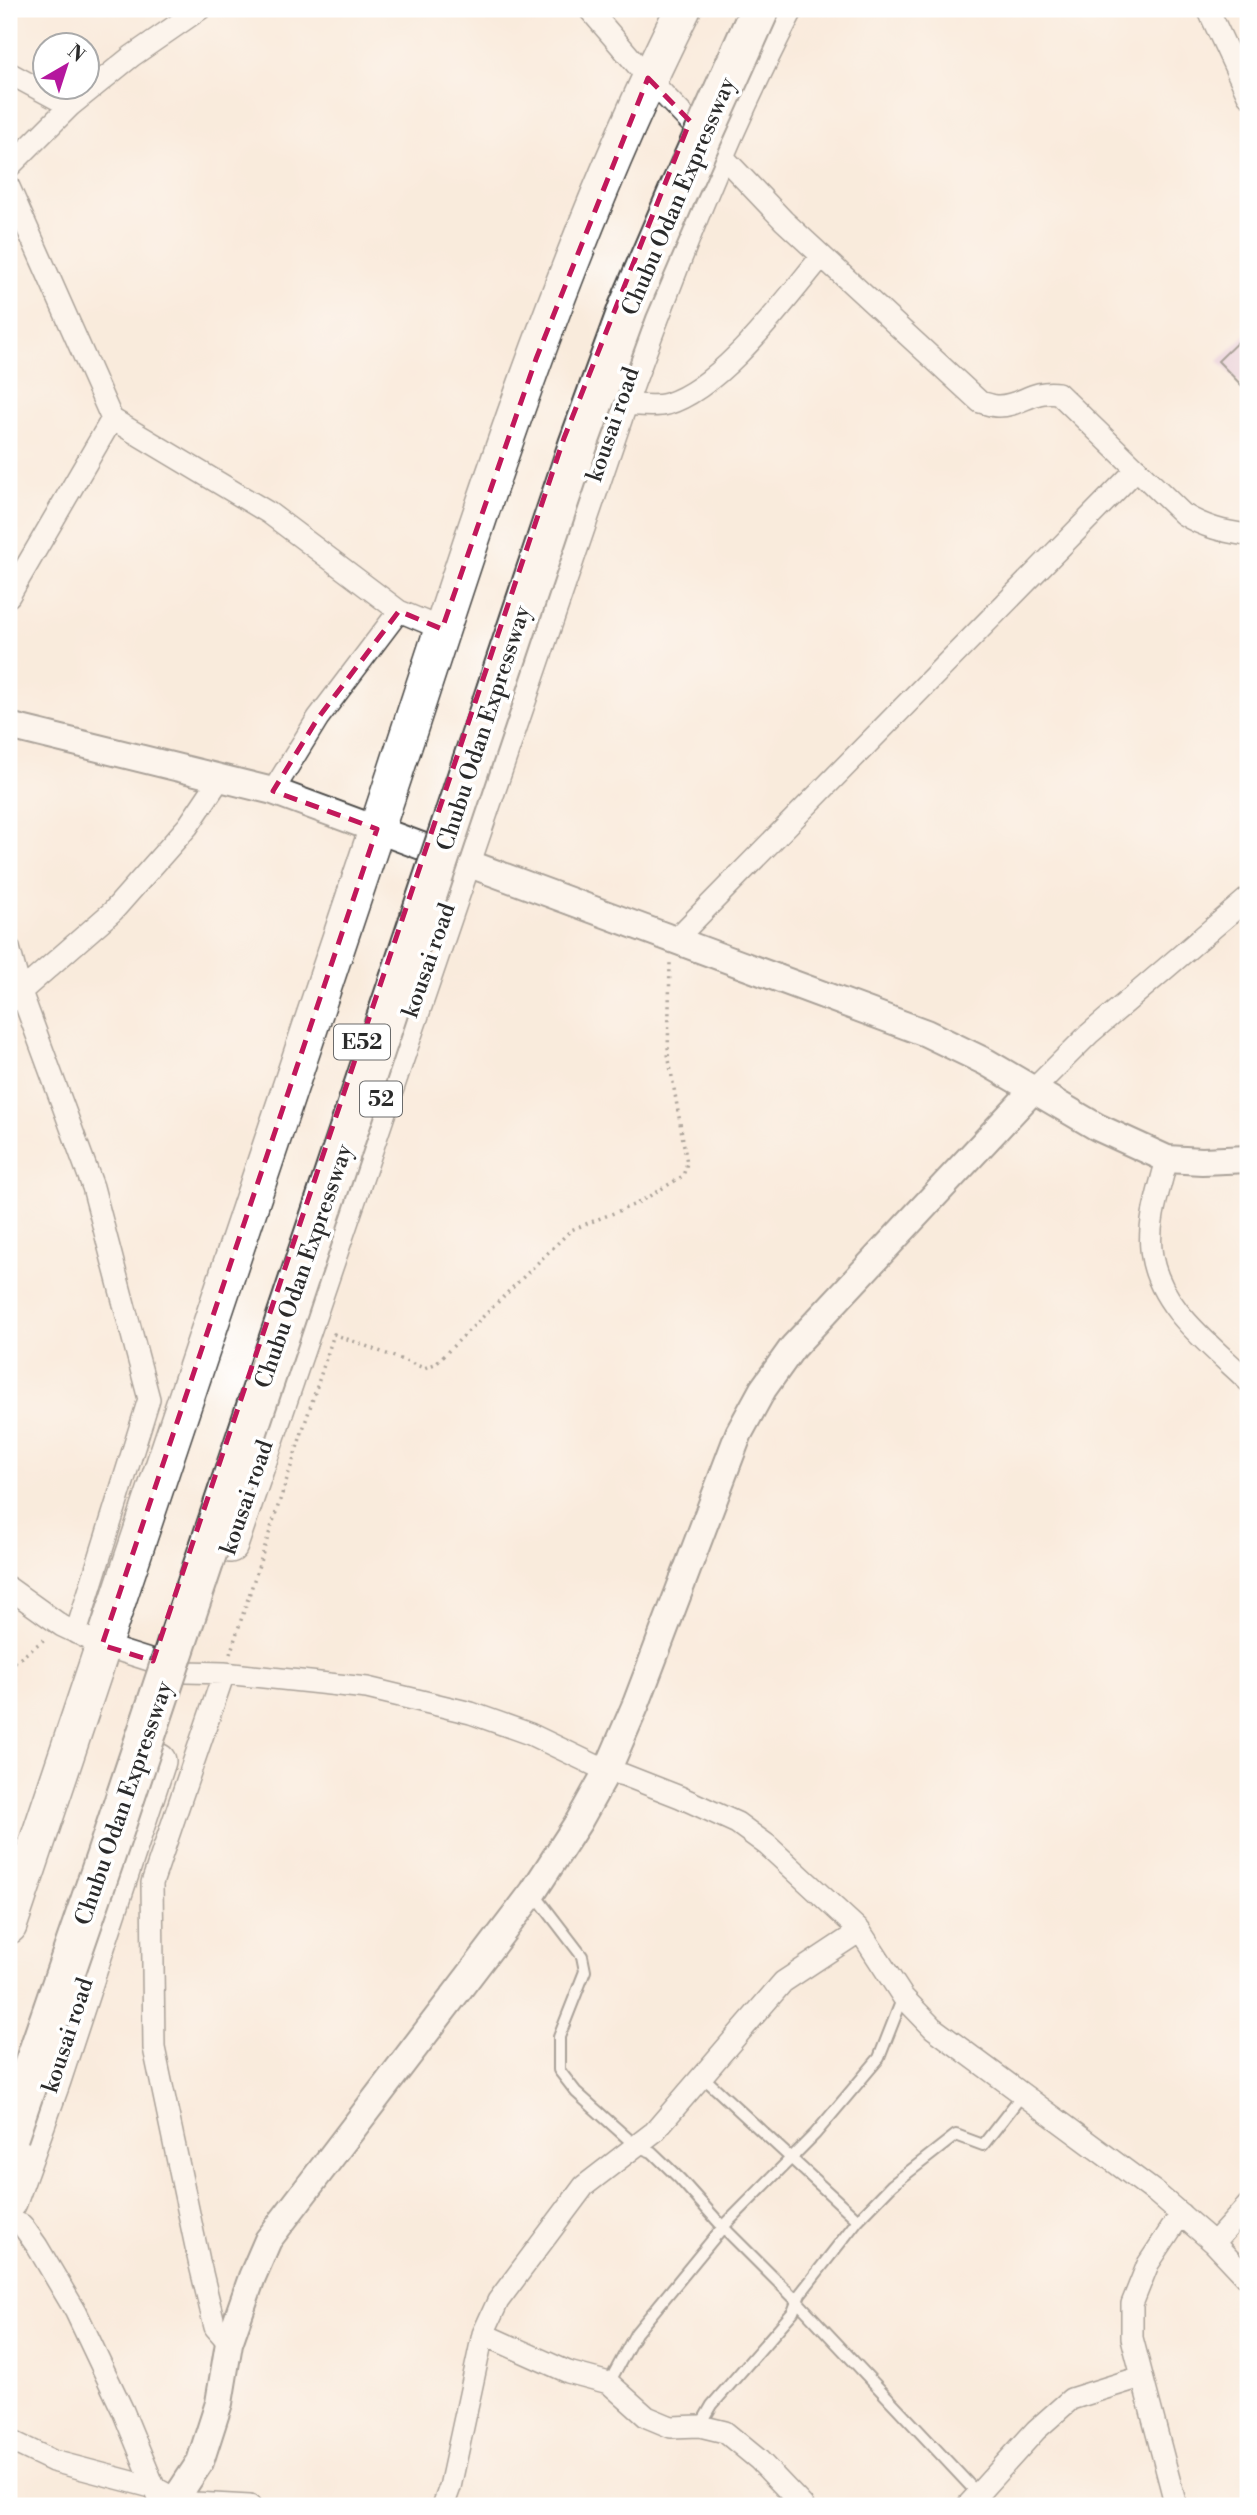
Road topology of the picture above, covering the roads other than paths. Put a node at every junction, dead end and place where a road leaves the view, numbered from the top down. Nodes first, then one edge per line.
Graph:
1 (200, 9) edge
2 (589, 9) edge
3 (683, 9) edge
4 (743, 9) edge
5 (760, 9) edge
6 (785, 9) edge
7 (1208, 9) edge
8 (9, 73) edge
9 (649, 78) junction
10 (1248, 95) edge
11 (70, 106) junction
12 (717, 151) junction
13 (9, 167) edge
14 (9, 187) edge
15 (822, 256) junction
16 (619, 404) junction
17 (112, 419) junction
18 (1136, 469) junction
19 (1248, 535) edge
20 (9, 596) edge
21 (399, 611) junction
22 (442, 629) junction
23 (9, 726) edge
24 (221, 776) junction
25 (273, 791) junction
26 (377, 829) junction
27 (462, 860) junction
28 (1248, 898) edge
29 (675, 940) junction
30 (9, 948) edge
31 (15, 997) edge
32 (1034, 1089) junction
33 (1167, 1159) junction
34 (1248, 1159) edge
35 (1248, 1381) edge
36 (9, 1588) edge
37 (80, 1635) junction
38 (187, 1672) junction
39 (224, 1673) junction
40 (607, 1772) junction
41 (533, 1892) junction
42 (9, 1926) edge
43 (860, 1931) junction
44 (903, 1997) junction
45 (702, 2076) junction
46 (9, 2086) edge
47 (1022, 2095) junction
48 (9, 2136) edge
49 (636, 2146) junction
50 (790, 2159) junction
51 (9, 2202) edge
52 (1248, 2205) edge
53 (1181, 2214) junction
54 (9, 2220) edge
55 (858, 2220) junction
56 (723, 2227) junction
57 (1214, 2243) junction
58 (1248, 2278) edge
59 (797, 2301) junction
60 (483, 2334) junction
61 (229, 2343) junction
62 (1141, 2377) junction
63 (609, 2383) junction
64 (700, 2426) junction
65 (9, 2440) edge
66 (166, 2500) edge
67 (972, 2500) edge
68 (441, 2505) edge
69 (250, 2506) edge
70 (803, 2506) edge
71 (1176, 2506) edge

1 - 11 street
2 - 9 street
3 - 9 highway
4 - 46 highway, Chubu Odan Expressway / E52
5 - 48 highway, Chubu Odan Expressway / E52, bridge
6 - 12 highway, kousai road / 52
7 - 10 street
8 - 11 street
9 - 12 street
9 - 22 highway
11 - 13 street
12 - 15 street
12 - 16 highway, kousai road / 52
14 - 17 street
15 - 16 street
15 - 18 street
16 - 27 highway, kousai road / 52
17 - 20 street
17 - 21 street
18 - 19 street
18 - 29 street
21 - 22 street
21 - 25 street
22 - 26 highway
23 - 24 street
24 - 25 street
24 - 31 street
25 - 26 street
26 - 27 street
26 - 37 highway
27 - 29 street
27 - 38 highway, kousai road / 52
28 - 32 street
29 - 32 street
30 - 31 street
31 - 37 street
32 - 33 street
32 - 40 street
33 - 34 street
33 - 35 street
36 - 37 street
37 - 38 street
37 - 42 highway
38 - 39 street
38 - 51 highway, kousai road / 52
39 - 40 street
39 - 61 street
40 - 41 street
40 - 43 street
41 - 49 lane
41 - 61 street
43 - 44 street
43 - 45 street
44 - 47 street
44 - 50 lane
45 - 49 street
45 - 50 lane
47 - 53 street
47 - 55 lane
49 - 56 lane
49 - 60 street
50 - 55 lane
50 - 56 lane
52 - 57 street
53 - 57 street
53 - 62 street
54 - 66 street
55 - 59 lane
56 - 59 lane
56 - 63 lane
57 - 58 street
59 - 64 lane
59 - 67 lane
60 - 63 street
60 - 68 street
61 - 66 street
62 - 67 street
62 - 71 street
63 - 64 street
64 - 70 street
65 - 66 street
66 - 69 street

